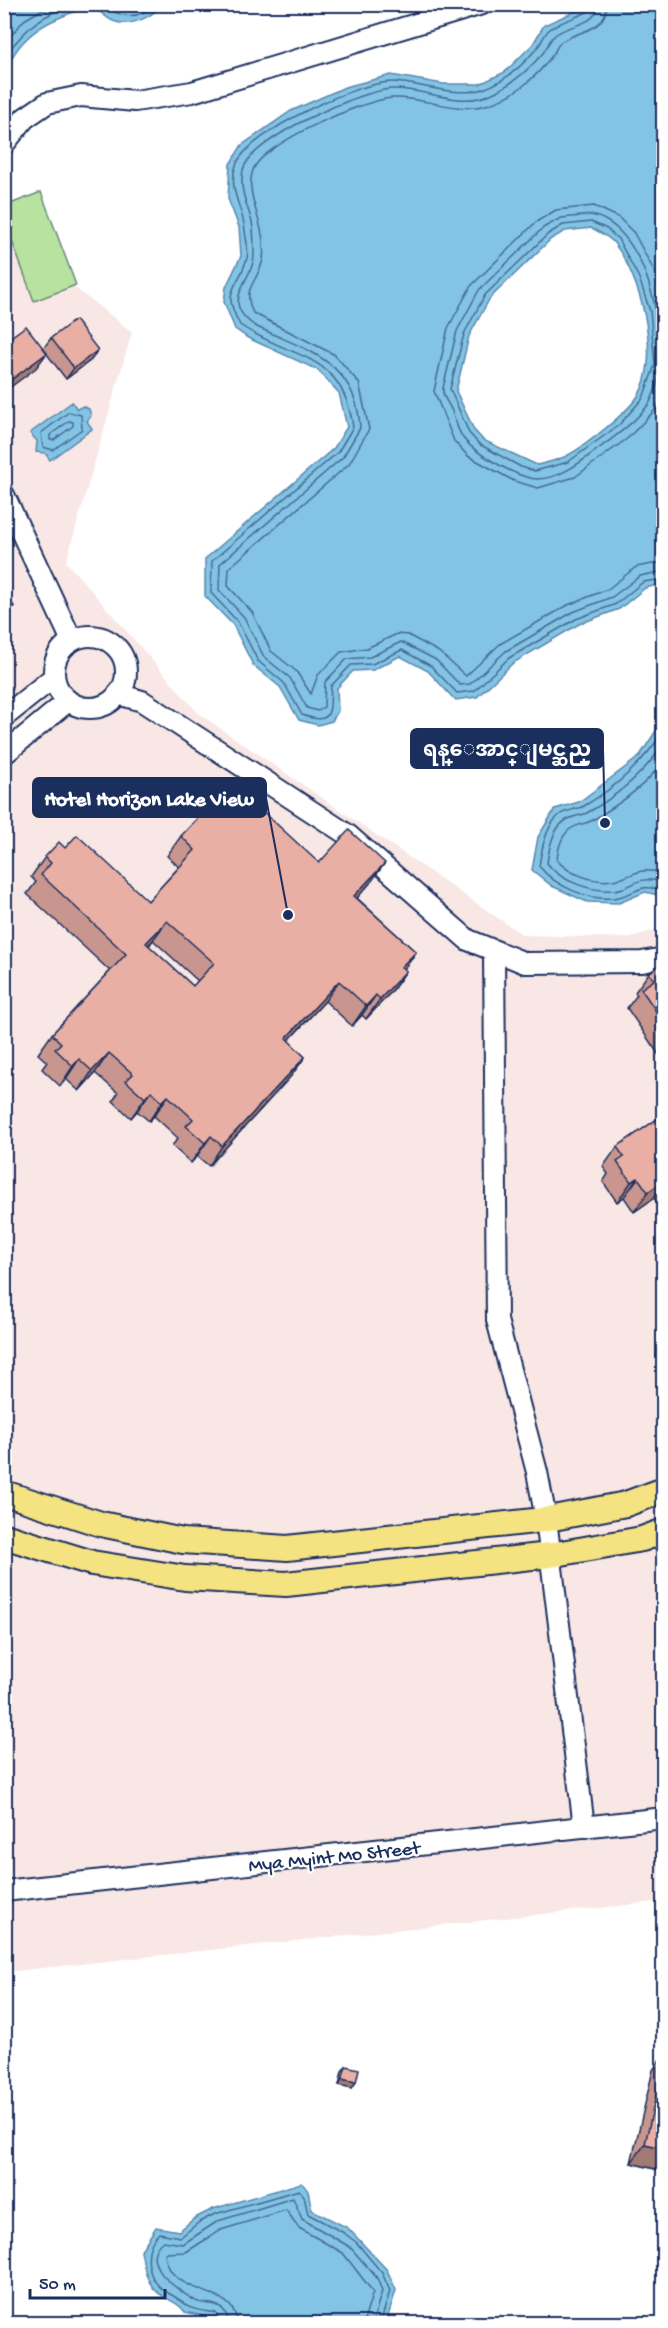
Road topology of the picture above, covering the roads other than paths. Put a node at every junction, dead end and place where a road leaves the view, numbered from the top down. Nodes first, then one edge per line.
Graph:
1 (482, 4) edge
2 (4, 144) edge
3 (4, 495) edge
4 (72, 641) junction
5 (54, 677) junction
6 (118, 694) junction
7 (68, 701) junction
8 (4, 717) edge
9 (4, 754) edge
10 (494, 951) junction
11 (663, 958) edge
12 (663, 1490) edge
13 (4, 1494) edge
14 (546, 1519) junction
15 (663, 1531) edge
16 (4, 1536) edge
17 (550, 1556) junction
18 (663, 1818) edge
19 (584, 1827) junction
20 (4, 1891) edge

1 - 2 street
3 - 4 street
4 - 5 street
4 - 6 street
5 - 7 street
5 - 8 street
6 - 7 street
6 - 10 street
7 - 9 street
10 - 11 street
10 - 14 street
12 - 14 main road
13 - 14 main road
14 - 17 street
15 - 17 main road
16 - 17 main road
17 - 19 street
18 - 19 street, Mya Myint Mo Street
19 - 20 street, Mya Myint Mo Street

